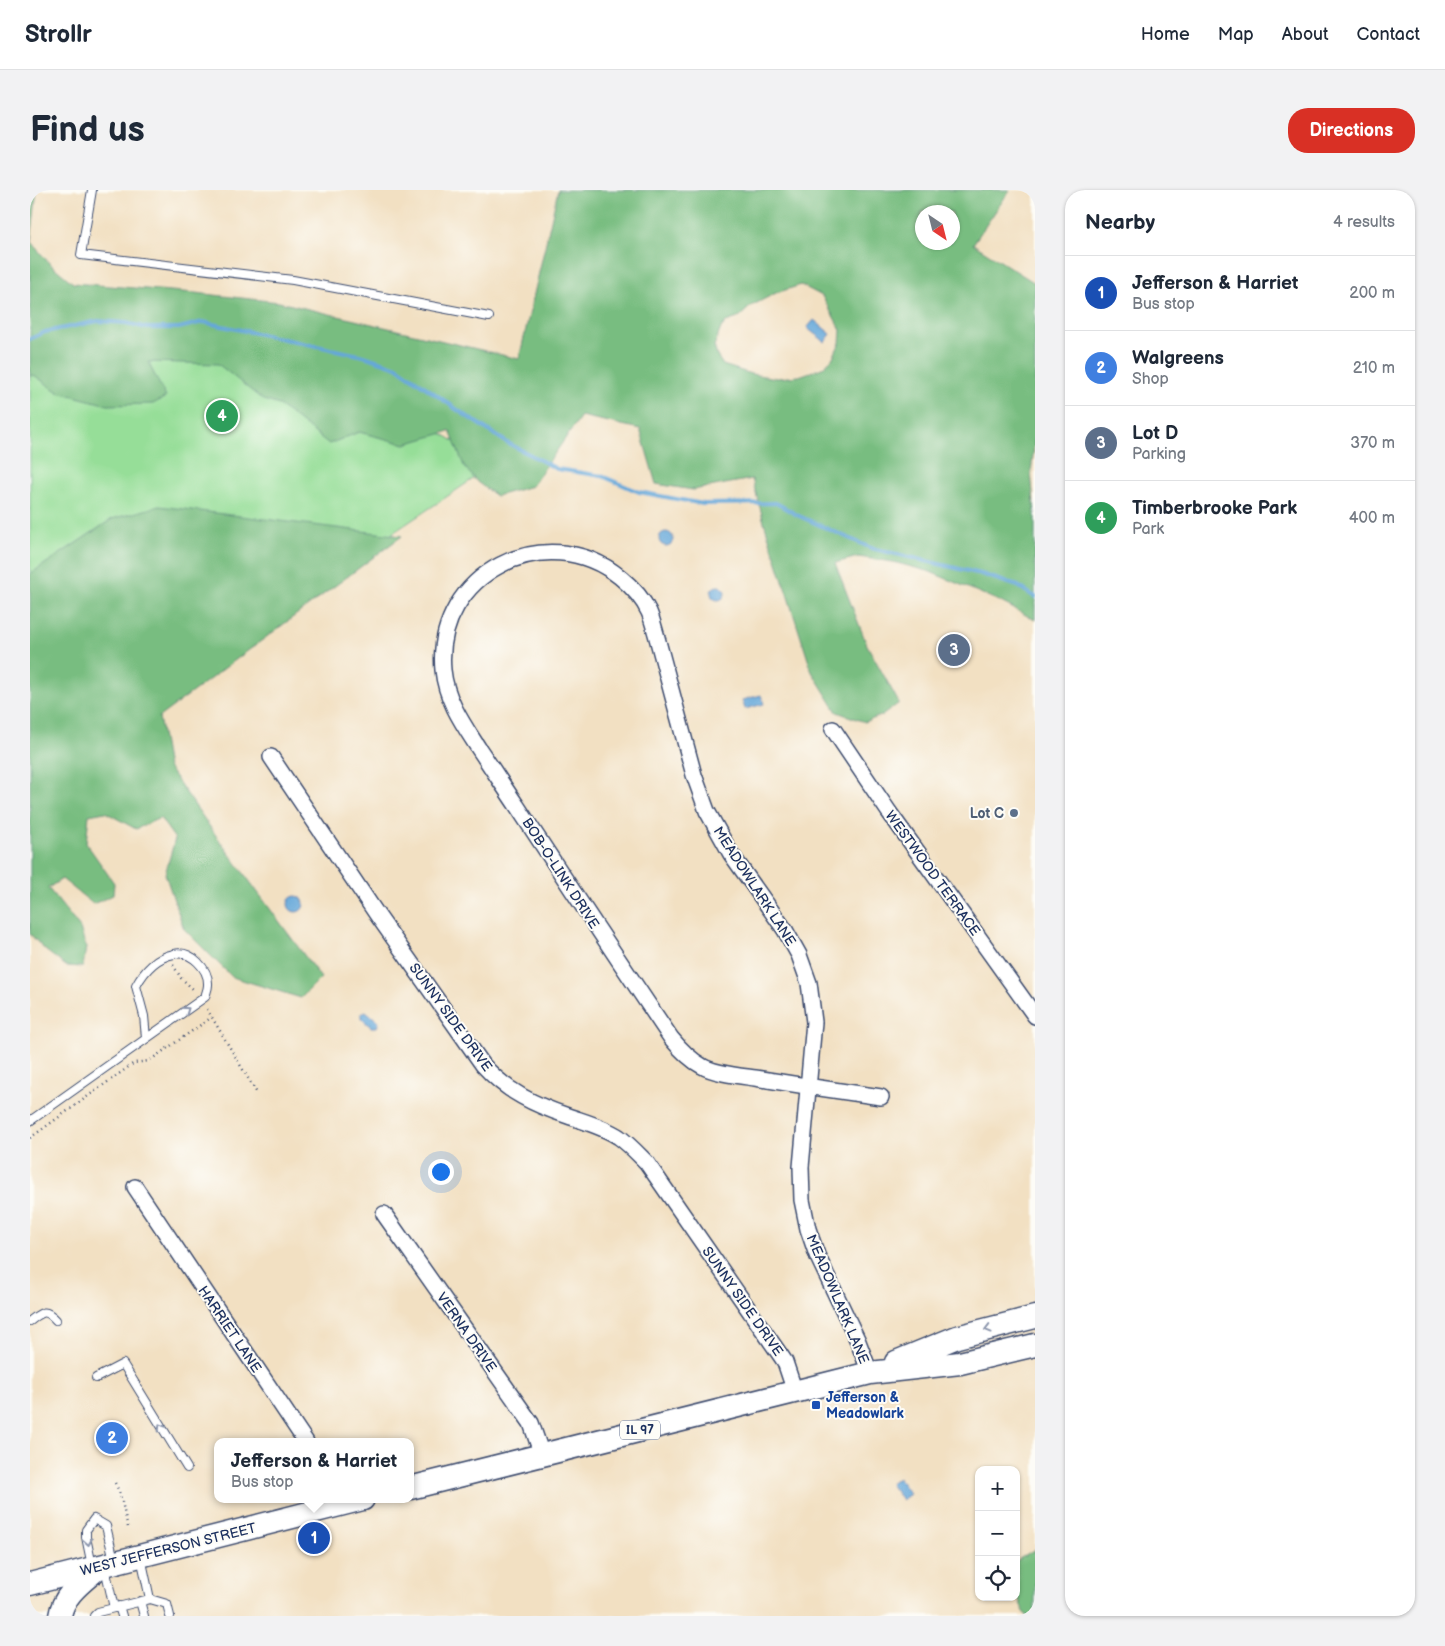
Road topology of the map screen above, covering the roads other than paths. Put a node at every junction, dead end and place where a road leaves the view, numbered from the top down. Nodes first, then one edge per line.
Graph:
1 (92, 190) edge
2 (489, 317) dead end
3 (487, 573) joint
4 (833, 729) dead end
5 (270, 758) dead end
6 (1035, 1016) edge
7 (146, 1038) junction
8 (808, 1086) junction
9 (881, 1097) dead end
10 (30, 1121) edge
11 (135, 1187) dead end
12 (384, 1214) dead end
13 (1035, 1317) edge
14 (30, 1320) edge
15 (56, 1320) dead end
16 (1035, 1345) edge
17 (870, 1373) junction
18 (96, 1378) dead end
19 (795, 1392) junction
20 (303, 1438) edge
21 (542, 1454) junction
22 (187, 1468) dead end
23 (414, 1487) edge
24 (334, 1503) edge
25 (141, 1556) junction
26 (104, 1565) junction
27 (30, 1584) edge
28 (150, 1598) junction
29 (140, 1601) junction
30 (117, 1607) junction
31 (171, 1615) edge
32 (60, 1616) edge
33 (94, 1616) edge
34 (122, 1616) edge
35 (144, 1616) edge

1 - 2 lane
3 - 8 street, BOB-O-LINK DRIVE
3 - 8 street, MEADOWLARK LANE
4 - 6 street, WESTWOOD TERRACE
5 - 19 street, SUNNY SIDE DRIVE
7 -> 7 lane
7 - 10 lane
8 - 9 street, BOB-O-LINK DRIVE
8 - 17 street, MEADOWLARK LANE
11 - 20 street, HARRIET LANE
12 - 21 street, VERNA DRIVE
13 -> 17 main road, IL 97
14 - 15 lane
16 - 17 main road, IL 97
17 - 19 main road, IL 97
22 -> 18 lane
19 - 21 main road, IL 97
21 - 23 main road, IL 97
24 - 25 main road, WEST JEFFERSON STREET
25 - 26 main road, WEST JEFFERSON STREET
25 - 28 lane
26 -> 26 lane
26 - 27 main road, WEST JEFFERSON STREET
26 - 30 lane
26 - 32 main road
28 - 29 lane
28 - 31 lane
29 - 30 lane
29 - 35 lane
30 - 33 lane
30 - 34 lane

